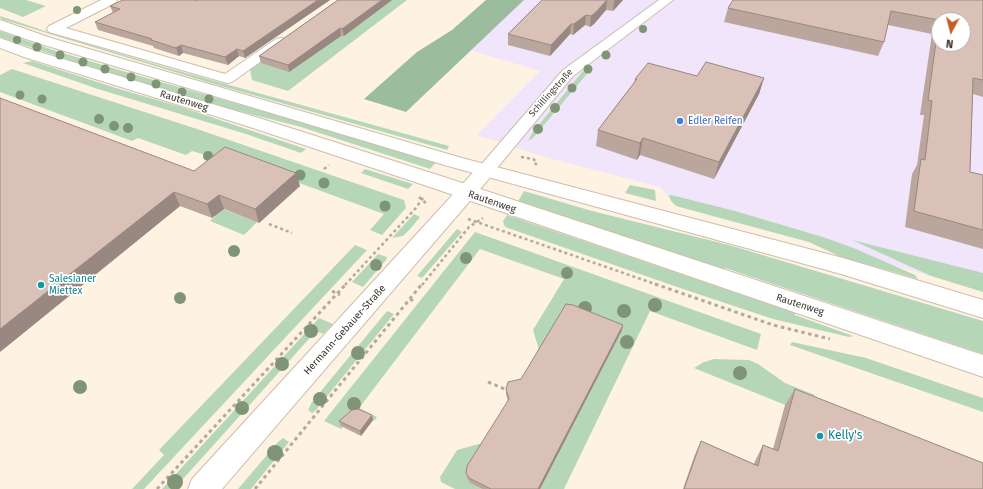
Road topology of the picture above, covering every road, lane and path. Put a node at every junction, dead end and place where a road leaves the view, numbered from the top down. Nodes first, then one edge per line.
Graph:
1 (111, 0) edge
2 (667, 0) edge
3 (0, 25) edge
4 (290, 35) edge
5 (0, 43) edge
6 (527, 158) dead end
7 (534, 166) dead end
8 (486, 170) junction
9 (466, 192) junction
10 (429, 205) dead end
11 (465, 218) dead end
12 (476, 222) junction
13 (268, 224) dead end
14 (292, 233) dead end
15 (332, 292) dead end
16 (339, 294) junction
17 (410, 299) junction
18 (415, 302) dead end
19 (983, 309) edge
20 (833, 339) dead end
21 (983, 366) edge
22 (488, 382) dead end
23 (507, 390) edge
24 (157, 489) edge
25 (203, 489) edge
26 (254, 489) edge

1 - 4 street
2 - 8 street, Schillingstraße
3 - 8 main road, Rautenweg
5 - 9 main road, Rautenweg
6 - 7 path
8 - 9 main road, Hermann-Gebauer-Straße
8 - 19 main road, Rautenweg
9 - 21 main road, Rautenweg
9 - 25 main road, Hermann-Gebauer-Straße
10 - 16 path
11 - 12 path
12 - 17 path
12 - 20 path
13 - 14 path
15 - 16 path
16 - 24 path
17 - 18 path
17 - 26 path
22 - 23 path

